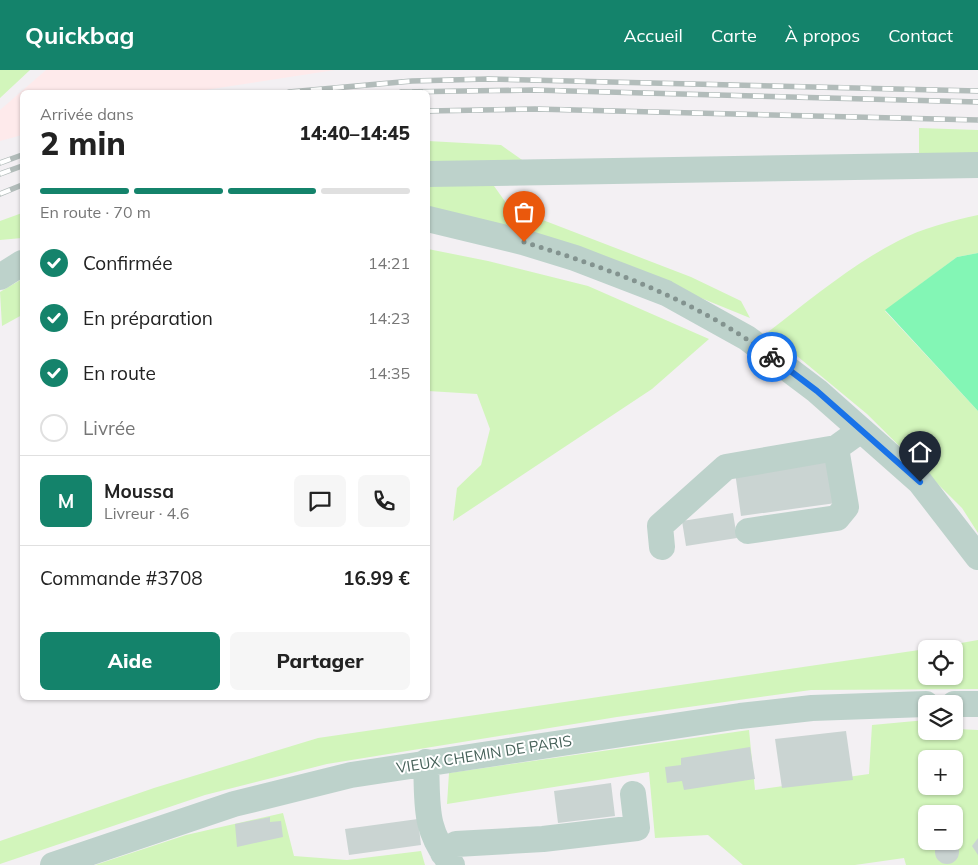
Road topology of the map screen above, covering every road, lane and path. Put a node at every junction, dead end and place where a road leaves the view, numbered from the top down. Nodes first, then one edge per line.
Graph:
1 (978, 165) edge
2 (430, 174) edge
3 (430, 220) edge
4 (20, 254) edge
5 (0, 256) edge
6 (20, 263) edge
7 (20, 263) edge
8 (0, 269) edge
9 (0, 277) edge
10 (861, 430) junction
11 (836, 448) junction
12 (748, 531) dead end
13 (662, 547) dead end
14 (978, 558) edge
15 (918, 704) edge
16 (963, 704) edge
17 (978, 704) edge
18 (426, 762) junction
19 (633, 794) dead end
20 (447, 859) edge
21 (53, 865) edge

1 - 2 street
3 - 10 street
4 - 5 street
6 - 8 street
7 - 9 street
10 - 11 street
10 - 14 street
11 - 12 street
11 - 13 street
15 - 18 street, VIEUX CHEMIN DE PARIS
16 - 17 street
18 - 20 street
18 - 21 street, VIEUX CHEMIN DE PARIS
19 - 20 street

